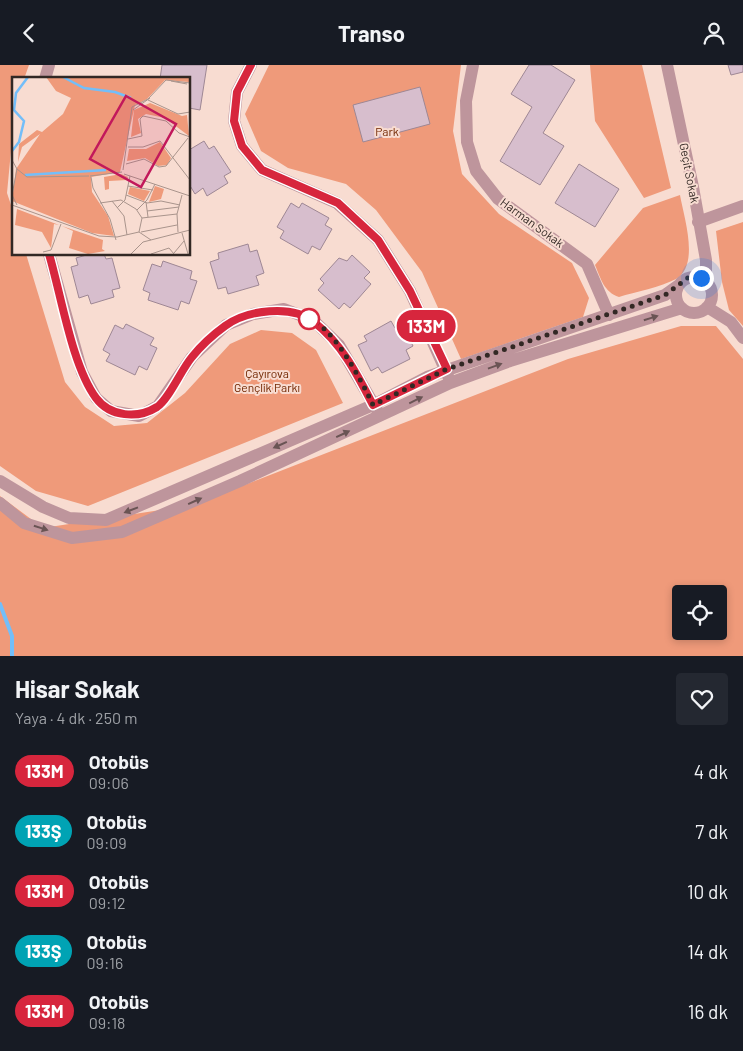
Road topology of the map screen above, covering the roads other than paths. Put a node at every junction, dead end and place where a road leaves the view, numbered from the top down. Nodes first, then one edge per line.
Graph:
1 (251, 65) edge
2 (667, 65) edge
3 (473, 67) edge
4 (743, 206) edge
5 (698, 222) junction
6 (49, 255) edge
7 (706, 281) junction
8 (679, 285) junction
9 (707, 307) junction
10 (682, 308) junction
11 (609, 315) junction
12 (743, 338) edge
13 (447, 369) junction
14 (450, 383) junction
15 (373, 405) junction
16 (381, 416) junction
17 (0, 481) edge
18 (0, 503) edge

1 - 13 street
2 - 5 street, Geçit Sokak
3 - 11 street, Harman Sokak
4 - 5 street
5 - 7 street, Geçit Sokak
6 - 15 street
7 - 8 street
7 - 9 street
8 - 10 street
8 - 11 street
9 - 10 street
9 - 12 street
14 -> 10 street
11 - 13 street
13 - 14 street
13 - 15 street
16 -> 14 street
15 - 16 street
15 -> 17 street
18 -> 16 street

